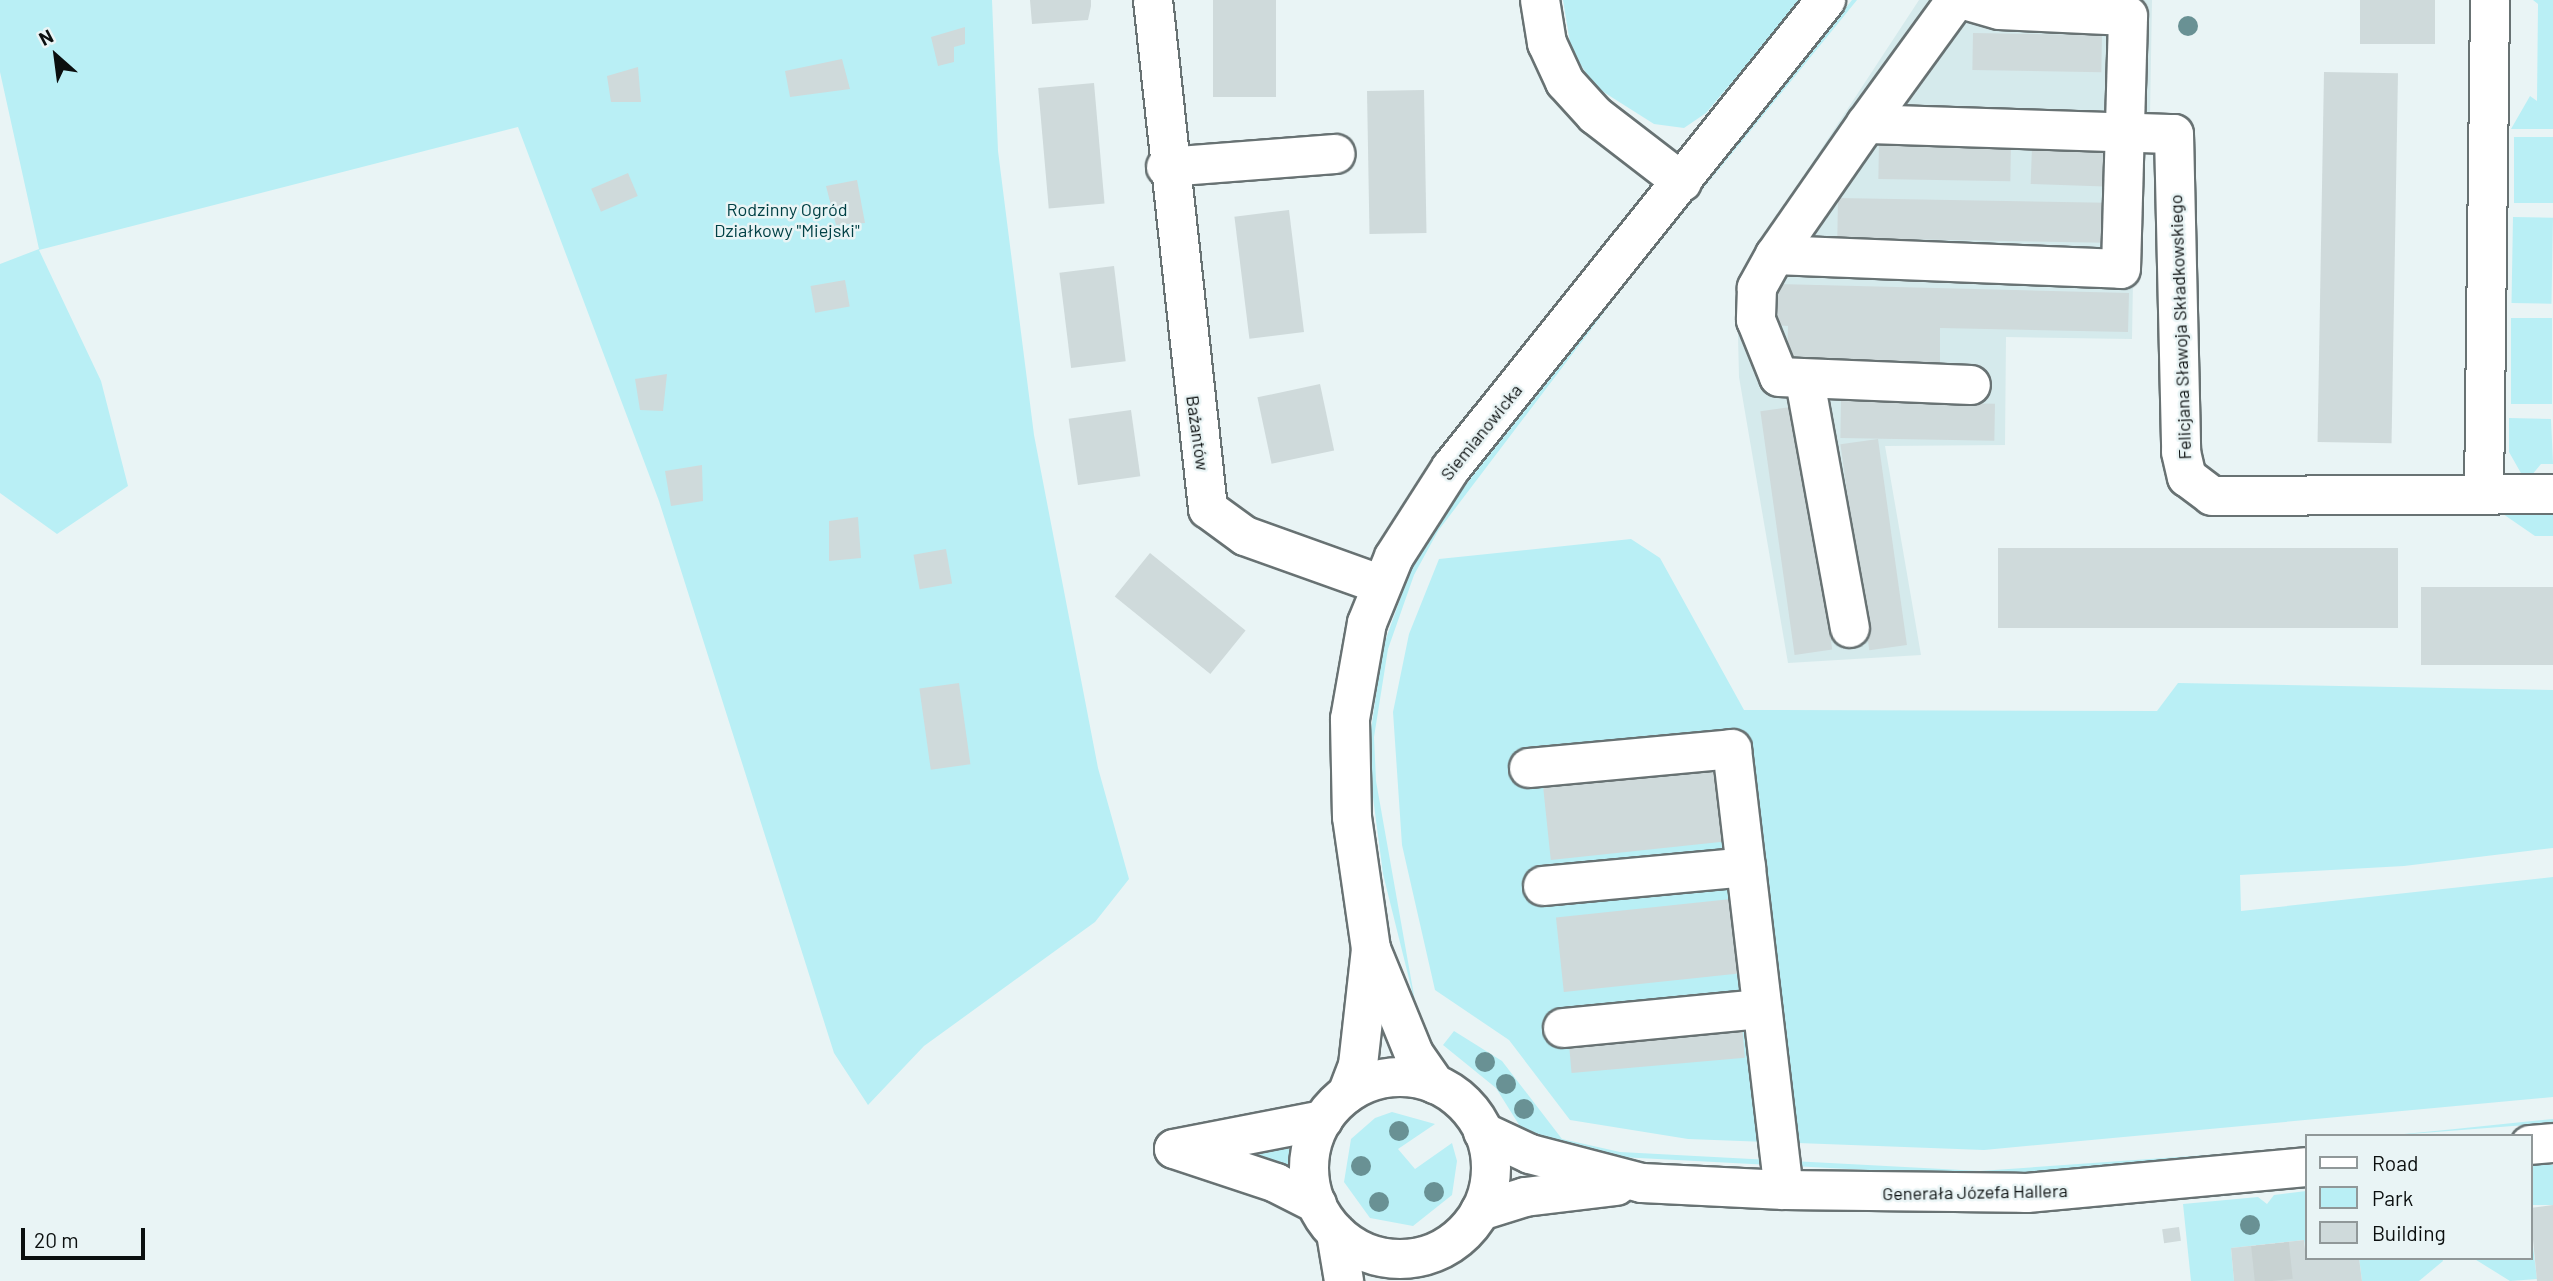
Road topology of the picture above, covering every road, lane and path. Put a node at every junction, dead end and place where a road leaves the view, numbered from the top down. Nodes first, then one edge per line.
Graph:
1 (1153, 0) edge
2 (1540, 0) edge
3 (1826, 0) edge
4 (1956, 0) edge
5 (1963, 0) edge
6 (2490, 0) edge
7 (1866, 124) junction
8 (2120, 133) junction
9 (1336, 154) dead end
10 (1166, 167) junction
11 (1682, 182) junction
12 (1775, 255) junction
13 (1805, 381) junction
14 (1971, 384) dead end
15 (2484, 494) junction
16 (2553, 494) edge
17 (1382, 585) junction
18 (1850, 628) dead end
19 (1529, 768) dead end
20 (1746, 867) junction
21 (1543, 886) dead end
22 (1371, 949) junction
23 (1762, 1009) junction
24 (1563, 1028) dead end
25 (1434, 1084) junction
26 (1335, 1107) junction
27 (1483, 1132) junction
28 (2553, 1143) edge
29 (2532, 1145) edge
30 (2304, 1167) edge
31 (1642, 1182) junction
32 (1784, 1191) junction
33 (1480, 1211) junction
34 (1326, 1218) junction
35 (1412, 1268) edge
36 (1344, 1281) edge

1 - 10 street, Bażantów
2 - 11 street
3 - 11 street, Siemianowicka
4 - 7 street
5 - 8 street
6 - 15 street
7 - 8 street, Felicjana Sławoja Składkowskiego
7 - 12 street
8 - 12 street
8 - 15 street, Felicjana Sławoja Składkowskiego
9 - 10 street
10 - 17 street, Bażantów
11 - 17 street, Siemianowicka
12 - 13 street
13 - 14 street
13 - 18 street
15 - 16 street
17 - 22 street, Siemianowicka
19 - 20 street
20 - 21 street
20 - 23 street
22 - 25 street, Siemianowicka
22 - 26 street, Siemianowicka
23 - 24 street
23 - 32 street
25 - 26 street
25 - 27 street
26 - 34 street
26 - 34 street
27 - 31 street, Generała Józefa Hallera
27 - 33 street
28 - 29 street
30 - 32 street, Generała Józefa Hallera
31 - 32 street, Generała Józefa Hallera
31 - 33 street, Generała Józefa Hallera
33 - 35 street
34 - 35 street
34 - 36 street

